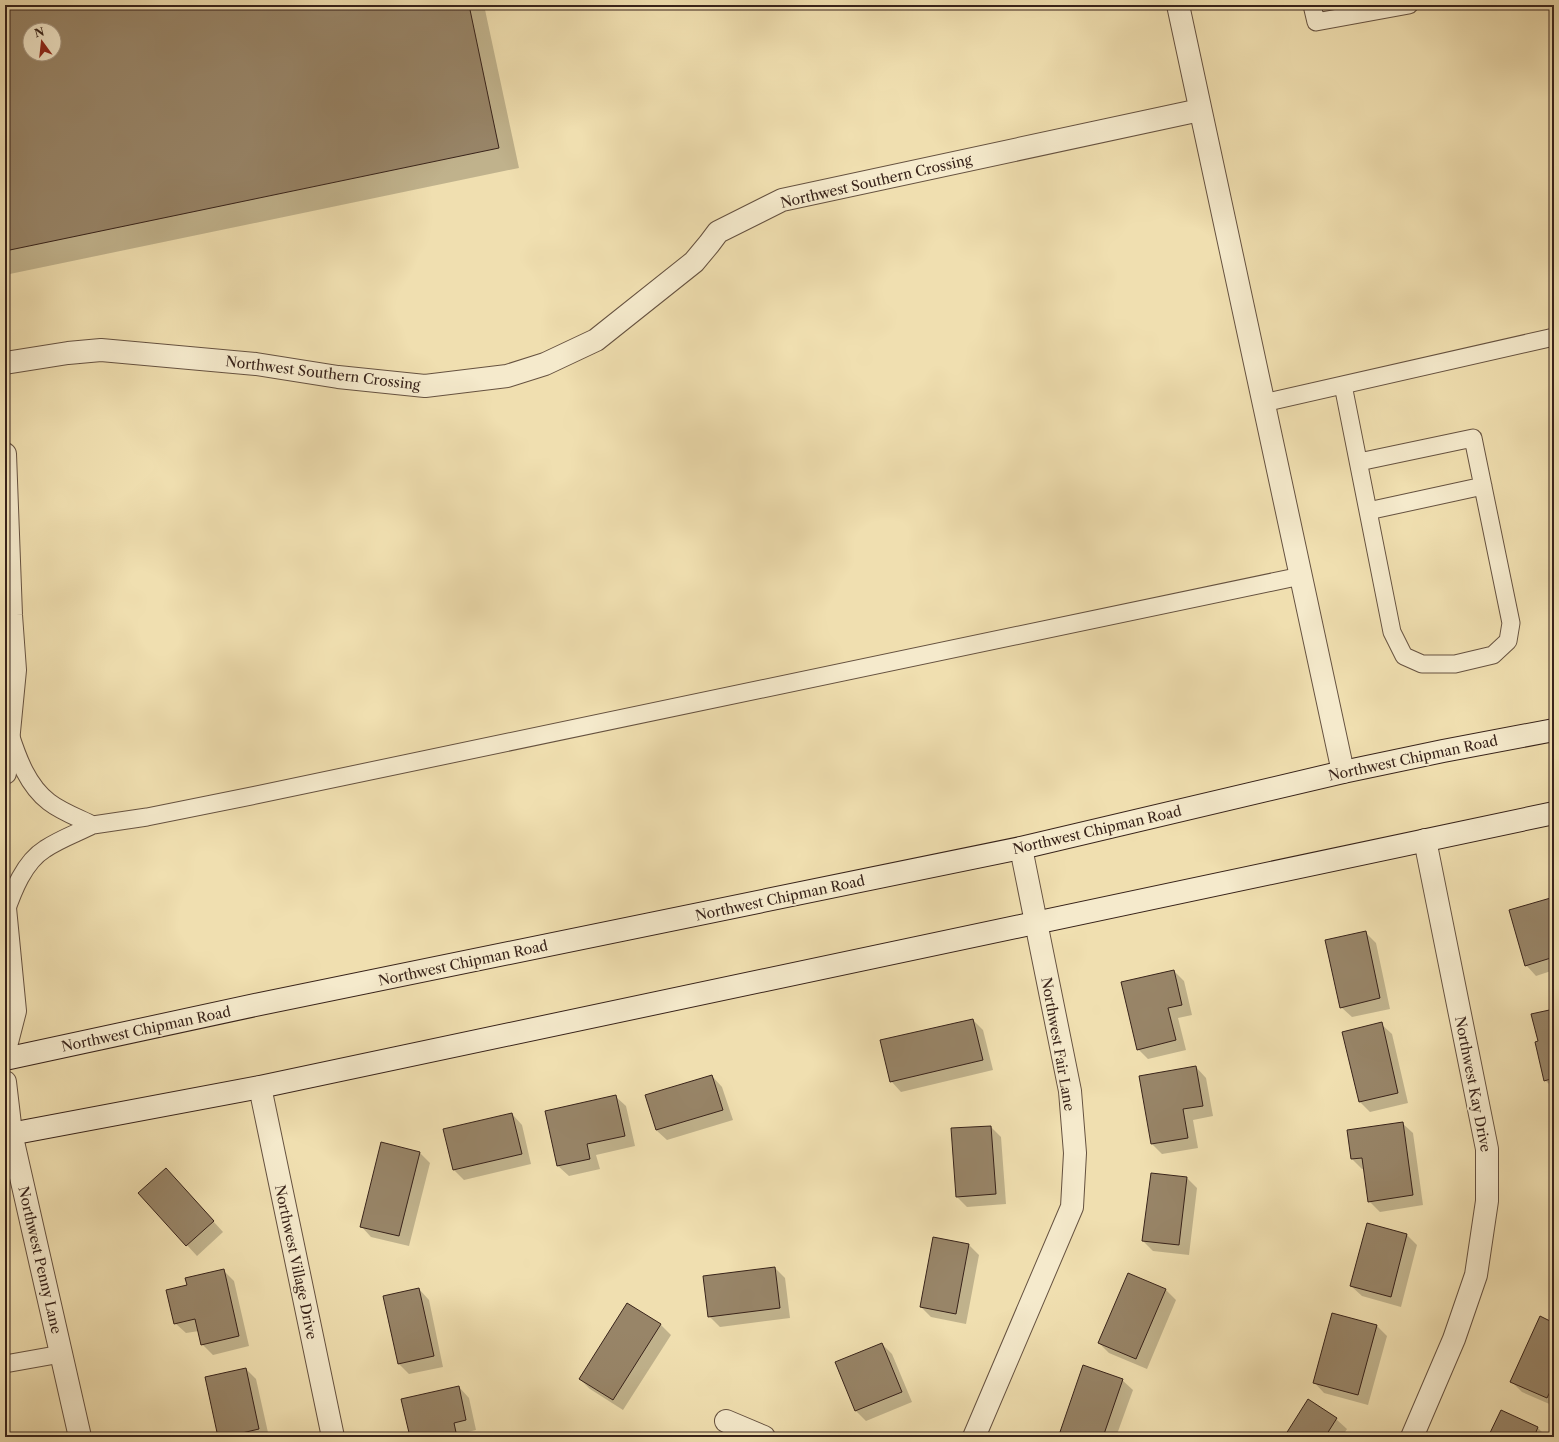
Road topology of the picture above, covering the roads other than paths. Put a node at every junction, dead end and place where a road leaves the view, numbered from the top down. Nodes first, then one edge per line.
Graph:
1 (1178, 5) edge
2 (1312, 5) edge
3 (1409, 5) edge
4 (1200, 110) junction
5 (1554, 337) edge
6 (5, 363) edge
7 (1343, 385) junction
8 (1263, 403) junction
9 (5, 454) edge
10 (1359, 462) junction
11 (1483, 486) junction
12 (1368, 511) junction
13 (1301, 576) junction
14 (8, 621) edge
15 (1554, 730) edge
16 (10, 732) junction
17 (1343, 772) junction
18 (5, 773) edge
19 (1554, 813) edge
20 (93, 825) junction
21 (1425, 840) junction
22 (1021, 848) junction
23 (5, 908) edge
24 (5, 914) edge
25 (1036, 923) junction
26 (5, 1050) edge
27 (5, 1060) edge
28 (5, 1082) edge
29 (260, 1087) junction
30 (8, 1134) edge
31 (61, 1354) junction
32 (5, 1364) edge
33 (726, 1420) dead end
34 (80, 1437) edge
35 (333, 1437) edge
36 (764, 1437) edge
37 (974, 1437) edge
38 (1412, 1437) edge

1 - 4 street
2 - 3 lane
4 - 6 street, Northwest Southern Crossing
4 - 8 street
5 - 7 lane
7 - 8 lane
7 - 10 lane
8 - 13 street
9 - 14 street
10 - 11 lane
10 - 12 lane
11 - 12 lane
11 - 12 lane
13 - 17 street
13 - 20 lane
14 - 16 street
15 - 17 street, Northwest Chipman Road
16 - 18 street
16 - 20 lane
17 - 22 street, Northwest Chipman Road
19 - 21 street
20 - 24 lane
21 - 25 street
21 - 38 street, Northwest Kay Drive
22 - 25 street, Northwest Fair Lane
22 - 27 street, Northwest Chipman Road
23 - 24 street
24 - 26 street
25 - 29 street
25 - 37 street, Northwest Fair Lane
28 - 30 street, Northwest Penny Lane
29 - 30 street
29 - 35 street, Northwest Village Drive
30 - 31 street, Northwest Penny Lane
31 - 32 lane
31 - 34 street, Northwest Penny Lane
33 - 36 street

